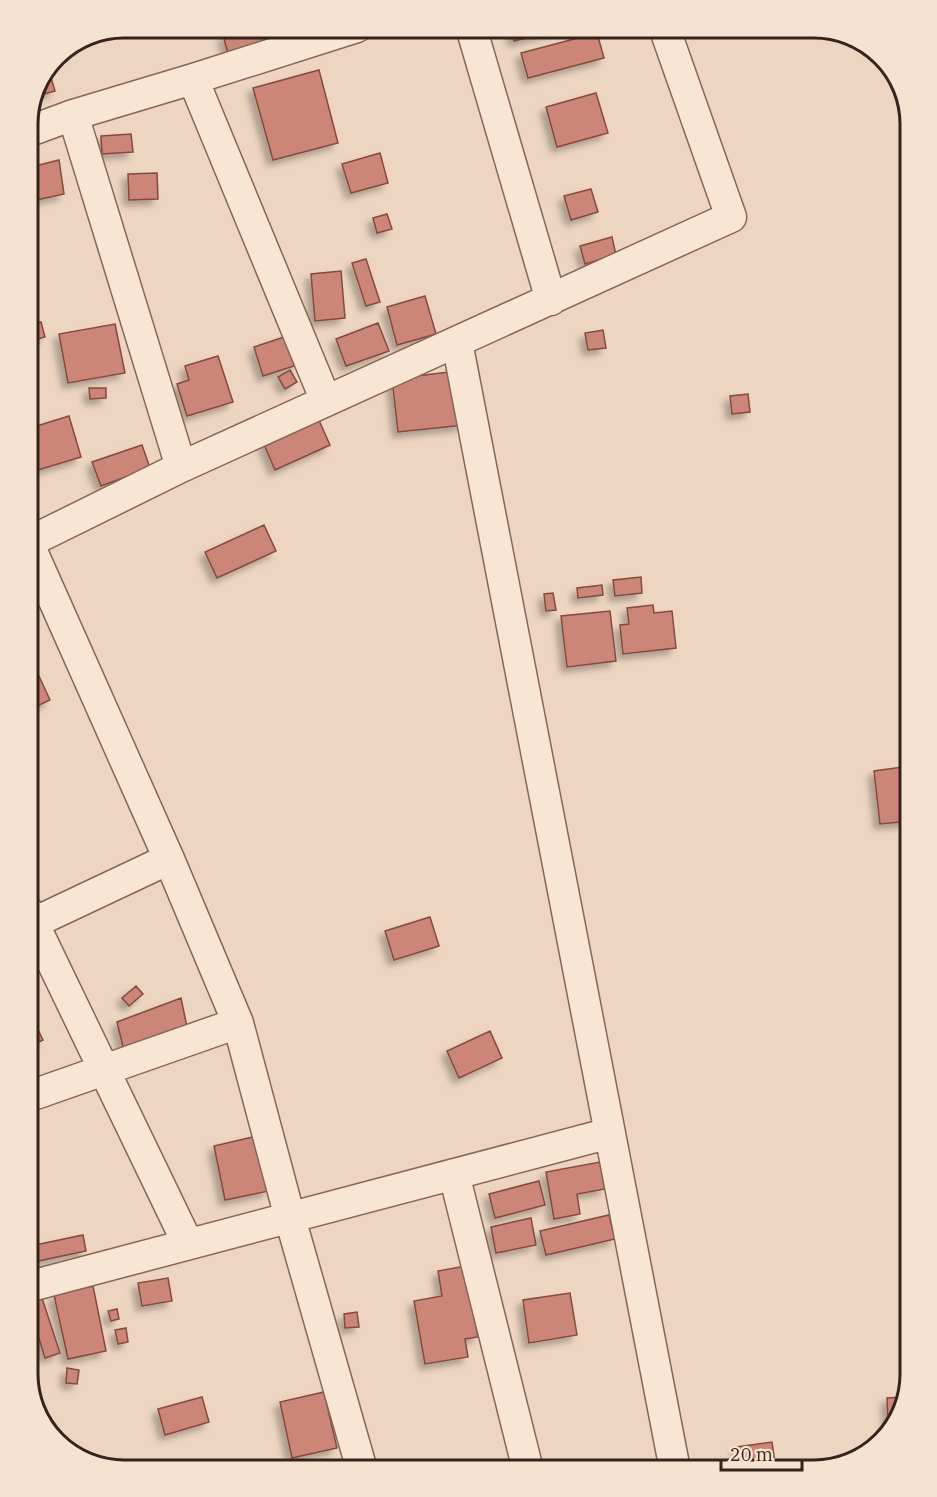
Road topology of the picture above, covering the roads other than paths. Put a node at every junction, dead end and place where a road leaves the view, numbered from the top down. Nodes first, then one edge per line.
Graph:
1 (323, 38) edge
2 (474, 38) edge
3 (668, 38) edge
4 (193, 80) junction
5 (73, 115) junction
6 (38, 128) edge
7 (551, 300) junction
8 (458, 342) junction
9 (326, 401) junction
10 (181, 467) junction
11 (38, 537) edge
12 (38, 567) edge
13 (169, 859) junction
14 (38, 916) edge
15 (38, 938) edge
16 (238, 1023) junction
17 (104, 1070) junction
18 (38, 1093) edge
19 (610, 1132) junction
20 (454, 1174) junction
21 (290, 1218) junction
22 (188, 1244) junction
23 (38, 1284) edge
24 (359, 1459) edge
25 (525, 1460) edge
26 (673, 1460) edge

1 - 4 street
2 - 7 street
3 - 7 street
4 - 5 street
4 - 9 street
5 - 6 street
5 - 10 street
7 - 8 street
8 - 9 street
8 - 19 street
9 - 10 street
10 - 11 street
12 - 13 street
13 - 14 street
13 - 16 street
15 - 17 street
16 - 17 street
16 - 21 street
17 - 18 street
17 - 22 street
19 - 20 street
19 - 26 street
20 - 21 street
20 - 25 street
21 - 22 street
21 - 24 street
22 - 23 street

